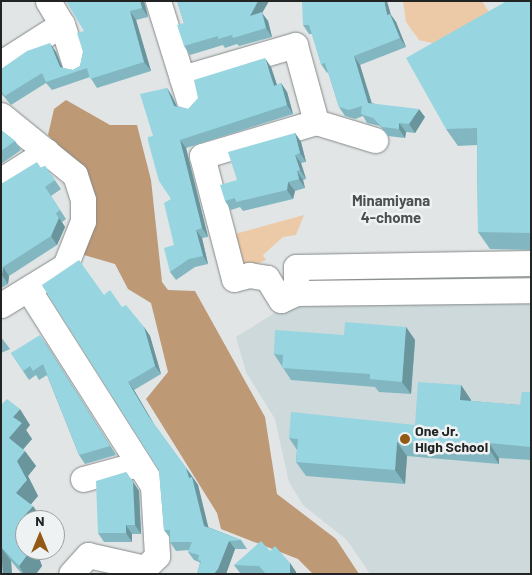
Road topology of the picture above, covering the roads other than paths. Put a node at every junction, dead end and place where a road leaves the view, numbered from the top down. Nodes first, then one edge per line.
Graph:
1 (48, 1) edge
2 (158, 1) edge
3 (62, 24) junction
4 (1, 63) edge
5 (75, 65) dead end
6 (182, 78) junction
7 (190, 104) edge
8 (1, 115) edge
9 (316, 122) junction
10 (376, 140) dead end
11 (47, 151) junction
12 (1, 180) edge
13 (531, 263) edge
14 (28, 289) junction
15 (531, 290) edge
16 (296, 293) junction
17 (1, 305) edge
18 (138, 464) junction
19 (83, 479) dead end
20 (71, 574) edge

1 - 3 street
2 - 6 street
3 - 4 street
3 - 5 street
6 - 7 street
6 - 9 street
8 - 11 street
9 - 10 street
9 - 16 street
11 - 12 street
11 - 14 street
13 - 16 street
14 - 17 street
14 - 18 street
15 - 16 street
18 - 19 street
18 - 20 street

